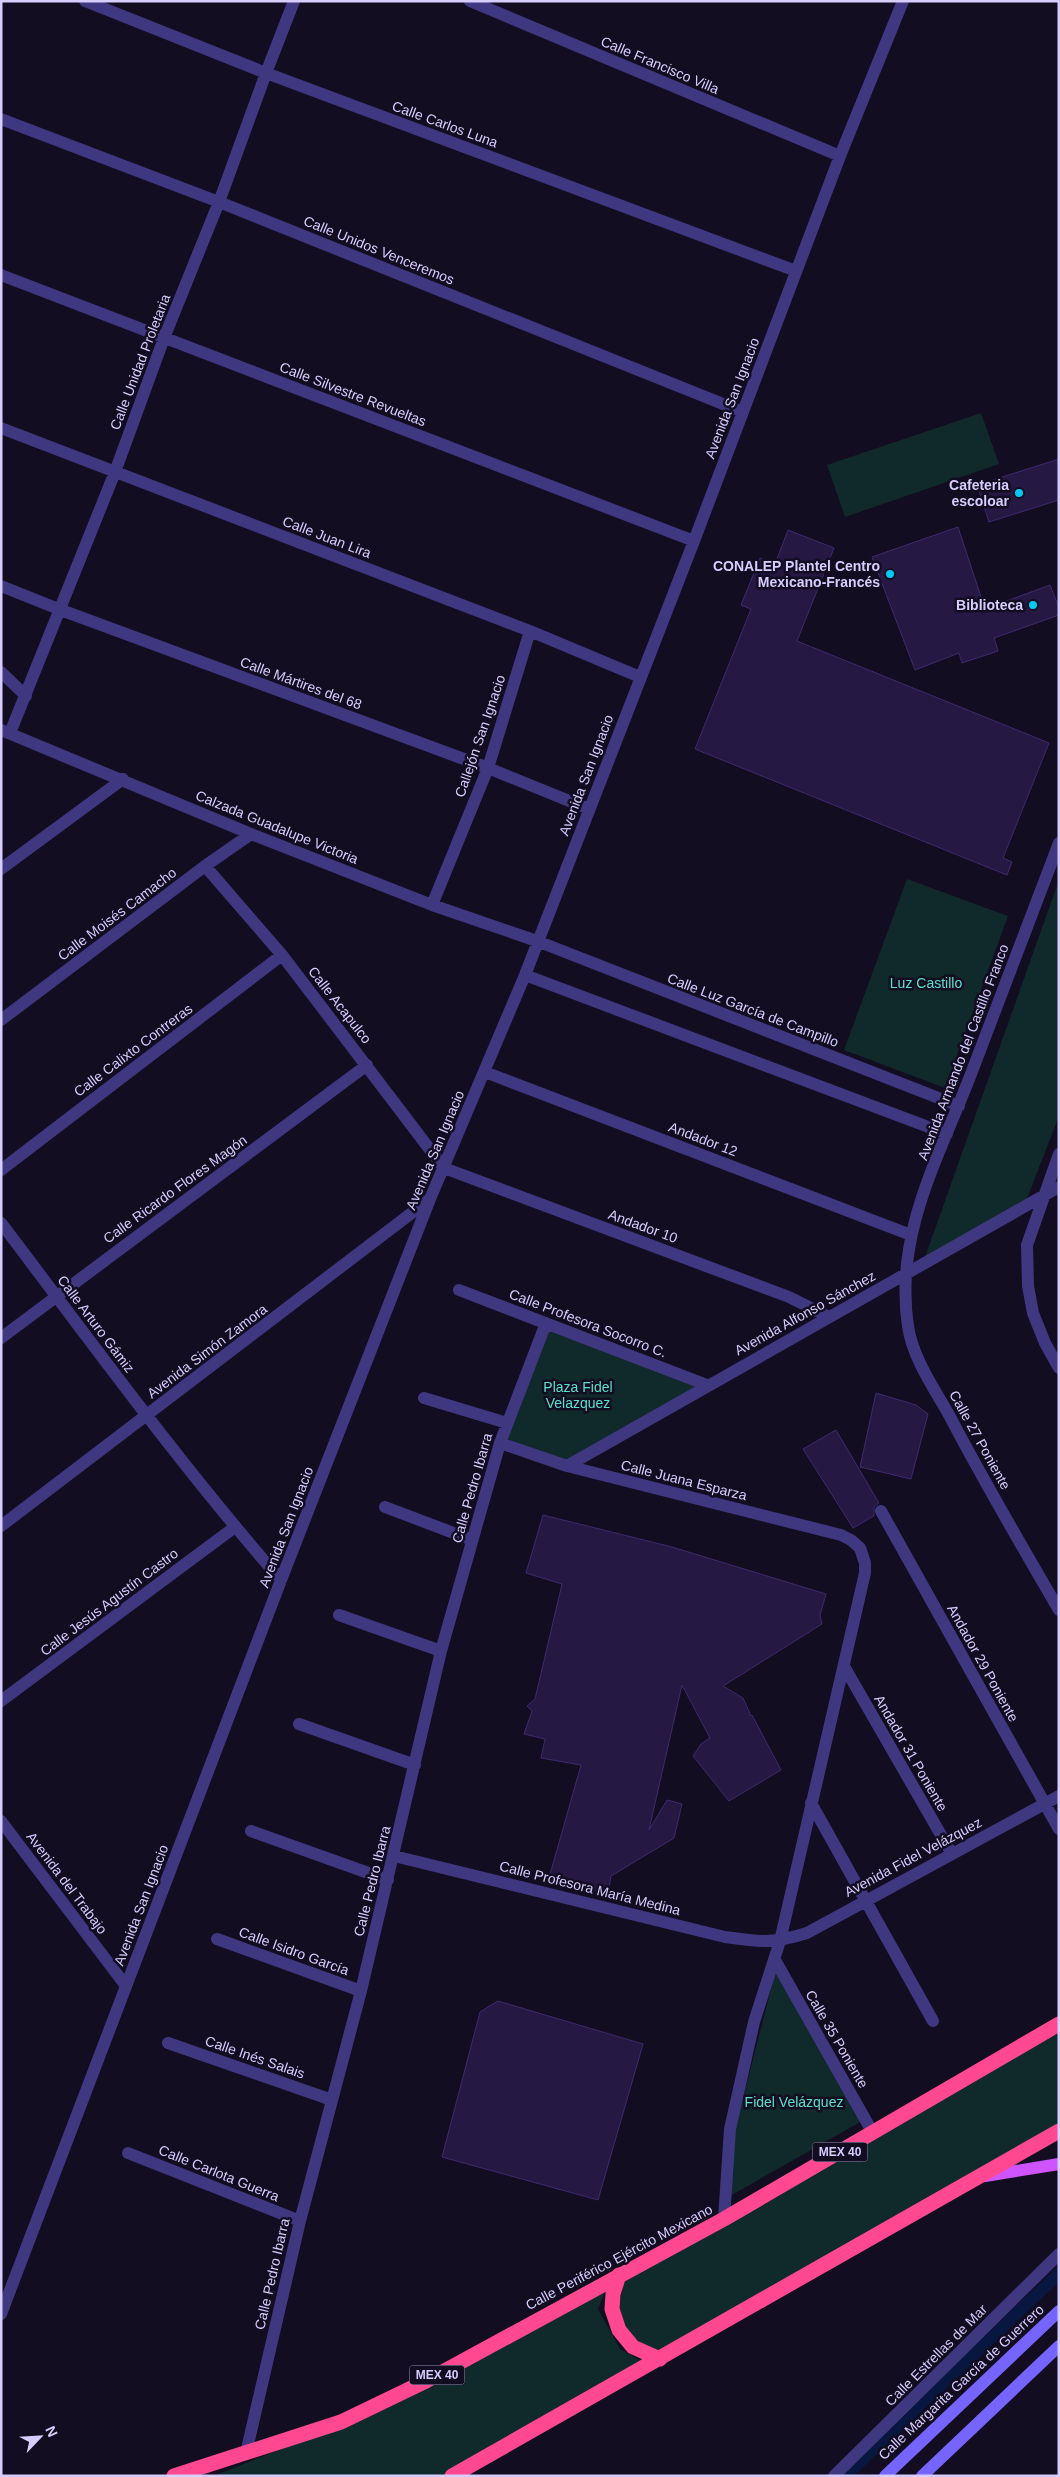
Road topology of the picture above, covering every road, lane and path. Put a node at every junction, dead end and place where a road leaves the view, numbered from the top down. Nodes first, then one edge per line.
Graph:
1 (85, 1) edge
2 (294, 1) edge
3 (470, 1) edge
4 (898, 3) edge
5 (499, 7) edge
6 (266, 73) junction
7 (1, 119) edge
8 (840, 156) junction
9 (219, 202) junction
10 (796, 271) junction
11 (1, 275) edge
12 (164, 338) junction
13 (744, 412) junction
14 (1, 428) edge
15 (115, 472) junction
16 (694, 541) junction
17 (1, 586) edge
18 (61, 610) junction
19 (530, 631) junction
20 (1, 672) edge
21 (640, 677) junction
22 (26, 696) junction
23 (6, 732) edge
24 (488, 768) junction
25 (123, 779) junction
26 (589, 809) junction
27 (251, 834) junction
28 (1059, 843) edge
29 (206, 866) junction
30 (1, 869) edge
31 (432, 904) junction
32 (537, 941) junction
33 (282, 955) junction
34 (525, 975) junction
35 (1, 1020) edge
36 (367, 1065) junction
37 (485, 1072) junction
38 (959, 1106) junction
39 (948, 1134) junction
40 (1059, 1154) edge
41 (444, 1168) junction
42 (1, 1170) edge
43 (1059, 1187) edge
44 (1043, 1196) junction
45 (430, 1200) junction
46 (1, 1223) edge
47 (910, 1235) junction
48 (906, 1274) junction
49 (459, 1290) dead end
50 (56, 1295) junction
51 (829, 1317) junction
52 (546, 1323) junction
53 (1, 1338) edge
54 (1059, 1368) edge
55 (707, 1385) junction
56 (424, 1398) dead end
57 (146, 1417) junction
58 (507, 1423) junction
59 (500, 1443) junction
60 (567, 1466) junction
61 (385, 1507) dead end
62 (881, 1511) dead end
63 (1, 1526) edge
64 (235, 1527) junction
65 (472, 1540) junction
66 (281, 1580) junction
67 (1059, 1610) edge
68 (339, 1615) dead end
69 (442, 1651) junction
70 (844, 1668) junction
71 (1, 1701) edge
72 (299, 1724) dead end
73 (415, 1765) junction
74 (1059, 1796) edge
75 (811, 1804) junction
76 (1045, 1804) junction
77 (1, 1821) edge
78 (1059, 1829) edge
79 (251, 1831) dead end
80 (952, 1854) junction
81 (394, 1856) junction
82 (388, 1880) junction
83 (865, 1900) junction
84 (217, 1939) dead end
85 (780, 1941) junction
86 (775, 1960) junction
87 (126, 1986) junction
88 (360, 1990) junction
89 (933, 2021) dead end
90 (1059, 2024) edge
91 (168, 2043) dead end
92 (332, 2100) junction
93 (1059, 2132) edge
94 (873, 2133) junction
95 (128, 2153) dead end
96 (1059, 2164) edge
97 (980, 2176) junction
98 (724, 2219) junction
99 (300, 2221) junction
100 (1059, 2254) edge
101 (619, 2275) junction
102 (1059, 2311) edge
103 (1, 2314) edge
104 (1059, 2346) edge
105 (660, 2359) junction
106 (246, 2453) junction
107 (174, 2476) edge
108 (452, 2476) edge
109 (834, 2476) edge
110 (885, 2476) edge
111 (922, 2476) edge

1 - 6 street, Calle Carlos Luna
2 - 6 street, Calle Unidad Proletaria
3 - 5 street, Calle Francisco Villa
4 - 8 street, Avenida San Ignacio
5 - 8 street, Calle Francisco Villa
6 - 9 street, Calle Unidad Proletaria
6 - 10 street, Calle Carlos Luna
7 - 9 street, Calle Unidos Venceremos
8 - 10 street, Avenida San Ignacio
9 - 12 street, Calle Unidad Proletaria
9 - 13 street, Calle Unidos Venceremos
10 - 13 street, Avenida San Ignacio
11 - 12 street, Calle Silvestre Revueltas
12 - 15 street, Calle Unidad Proletaria
12 - 16 street, Calle Silvestre Revueltas
13 - 16 street, Avenida San Ignacio
14 - 15 street, Calle Juan Lira
15 - 18 street, Calle Unidad Proletaria
15 - 19 street, Calle Juan Lira
16 - 21 street, Avenida San Ignacio
17 - 18 street, Calle Mártires del 68
18 - 22 street, Calle Unidad Proletaria
18 - 24 street, Calle Mártires del 68
19 - 21 street, Calle Juan Lira
19 - 24 street, Callejón San Ignacio
20 - 22 street
21 - 26 street, Avenida San Ignacio
22 - 23 street, Calle Unidad Proletaria
23 - 25 street, Calzada Guadalupe Victoria
24 - 26 street, Calle Mártires del 68
24 - 31 street, Callejón San Ignacio
25 - 27 street, Calzada Guadalupe Victoria
25 - 30 street
26 - 32 street, Avenida San Ignacio
27 - 29 street, Calle Moisés Camacho
27 - 31 street, Calzada Guadalupe Victoria
28 - 38 street, Avenida Armando del Castillo Franco
29 - 33 street, Calle Acapulco
29 - 35 street, Calle Moisés Camacho
31 - 32 street, Calzada Guadalupe Victoria
32 - 34 street, Avenida San Ignacio
32 - 38 street, Calle Luz García de Campillo
33 - 36 street, Calle Acapulco
33 - 42 street, Calle Calixto Contreras
34 - 37 street, Avenida San Ignacio
34 - 39 street
36 - 41 street, Calle Acapulco
36 - 50 street, Calle Ricardo Flores Magón
37 - 41 street, Avenida San Ignacio
37 - 47 street, Andador 12
38 - 39 street, Avenida Armando del Castillo Franco
39 - 47 street, Avenida Armando del Castillo Franco
40 - 44 street
41 - 45 street, Avenida San Ignacio
41 - 51 street, Andador 10
43 - 44 street, Avenida Alfonso Sánchez
44 - 48 street, Avenida Alfonso Sánchez
44 - 54 street
45 - 57 street, Avenida Simón Zamora
45 - 66 street, Avenida San Ignacio
46 - 50 street, Calle Arturo Gámiz
47 - 48 street, Avenida Armando del Castillo Franco
48 - 51 street, Avenida Alfonso Sánchez
48 - 67 street, Calle 27 Poniente
49 - 52 street, Calle Profesora Socorro C.
50 - 53 street, Calle Ricardo Flores Magón
50 - 57 street, Calle Arturo Gámiz
51 - 55 street, Avenida Alfonso Sánchez
52 - 55 street, Calle Profesora Socorro C.
52 - 58 street, Calle Pedro Ibarra
55 - 60 street, Avenida Alfonso Sánchez
56 - 58 street
57 - 63 street, Avenida Simón Zamora
57 - 64 street, Calle Arturo Gámiz
58 - 59 street, Calle Pedro Ibarra
59 - 60 street, Calle Juana Esparza
59 - 65 street, Calle Pedro Ibarra
60 - 70 street, Calle Juana Esparza
61 - 65 street
62 - 76 street, Andador 29 Poniente
64 - 66 street, Calle Arturo Gámiz
64 - 71 street, Calle Jesús Agustín Castro
65 - 69 street, Calle Pedro Ibarra
66 - 87 street, Avenida San Ignacio
68 - 69 street
69 - 73 street, Calle Pedro Ibarra
70 - 75 street
70 - 80 street, Andador 31 Poniente
72 - 73 street
73 - 81 street, Calle Pedro Ibarra
74 - 76 street, Avenida Fidel Velázquez
75 - 83 street
75 - 85 street
76 - 78 street, Andador 29 Poniente
76 - 80 street, Avenida Fidel Velázquez
77 - 87 street, Avenida del Trabajo
79 - 82 street
80 - 83 street, Avenida Fidel Velázquez
81 - 82 street, Calle Pedro Ibarra
81 - 85 street, Calle Profesora María Medina
82 - 88 street, Calle Pedro Ibarra
83 - 85 street, Avenida Fidel Velázquez
83 - 89 street
84 - 88 street, Calle Isidro García
85 - 86 street
86 - 94 street, Calle 35 Poniente
86 - 98 street
87 - 103 street, Avenida San Ignacio
88 - 92 street, Calle Pedro Ibarra
90 - 94 highway, Calle Periférico Ejército Mexicano / MEX 40
91 - 92 street, Calle Inés Salais
92 - 99 street, Calle Pedro Ibarra
93 - 97 highway
94 - 98 highway, Calle Periférico Ejército Mexicano / MEX 40
95 - 99 street, Calle Carlota Guerra
96 - 97 main road
97 - 105 highway
98 - 101 highway, Calle Periférico Ejército Mexicano / MEX 40
99 - 106 street, Calle Pedro Ibarra
100 - 109 street, Calle Estrellas de Mar
101 - 105 highway
101 - 106 highway, Calle Periférico Ejército Mexicano / MEX 40
102 - 110 main road, Calle Margarita García de Guerrero
104 - 111 main road
105 - 108 highway
106 - 107 highway, Calle Periférico Ejército Mexicano / MEX 40

